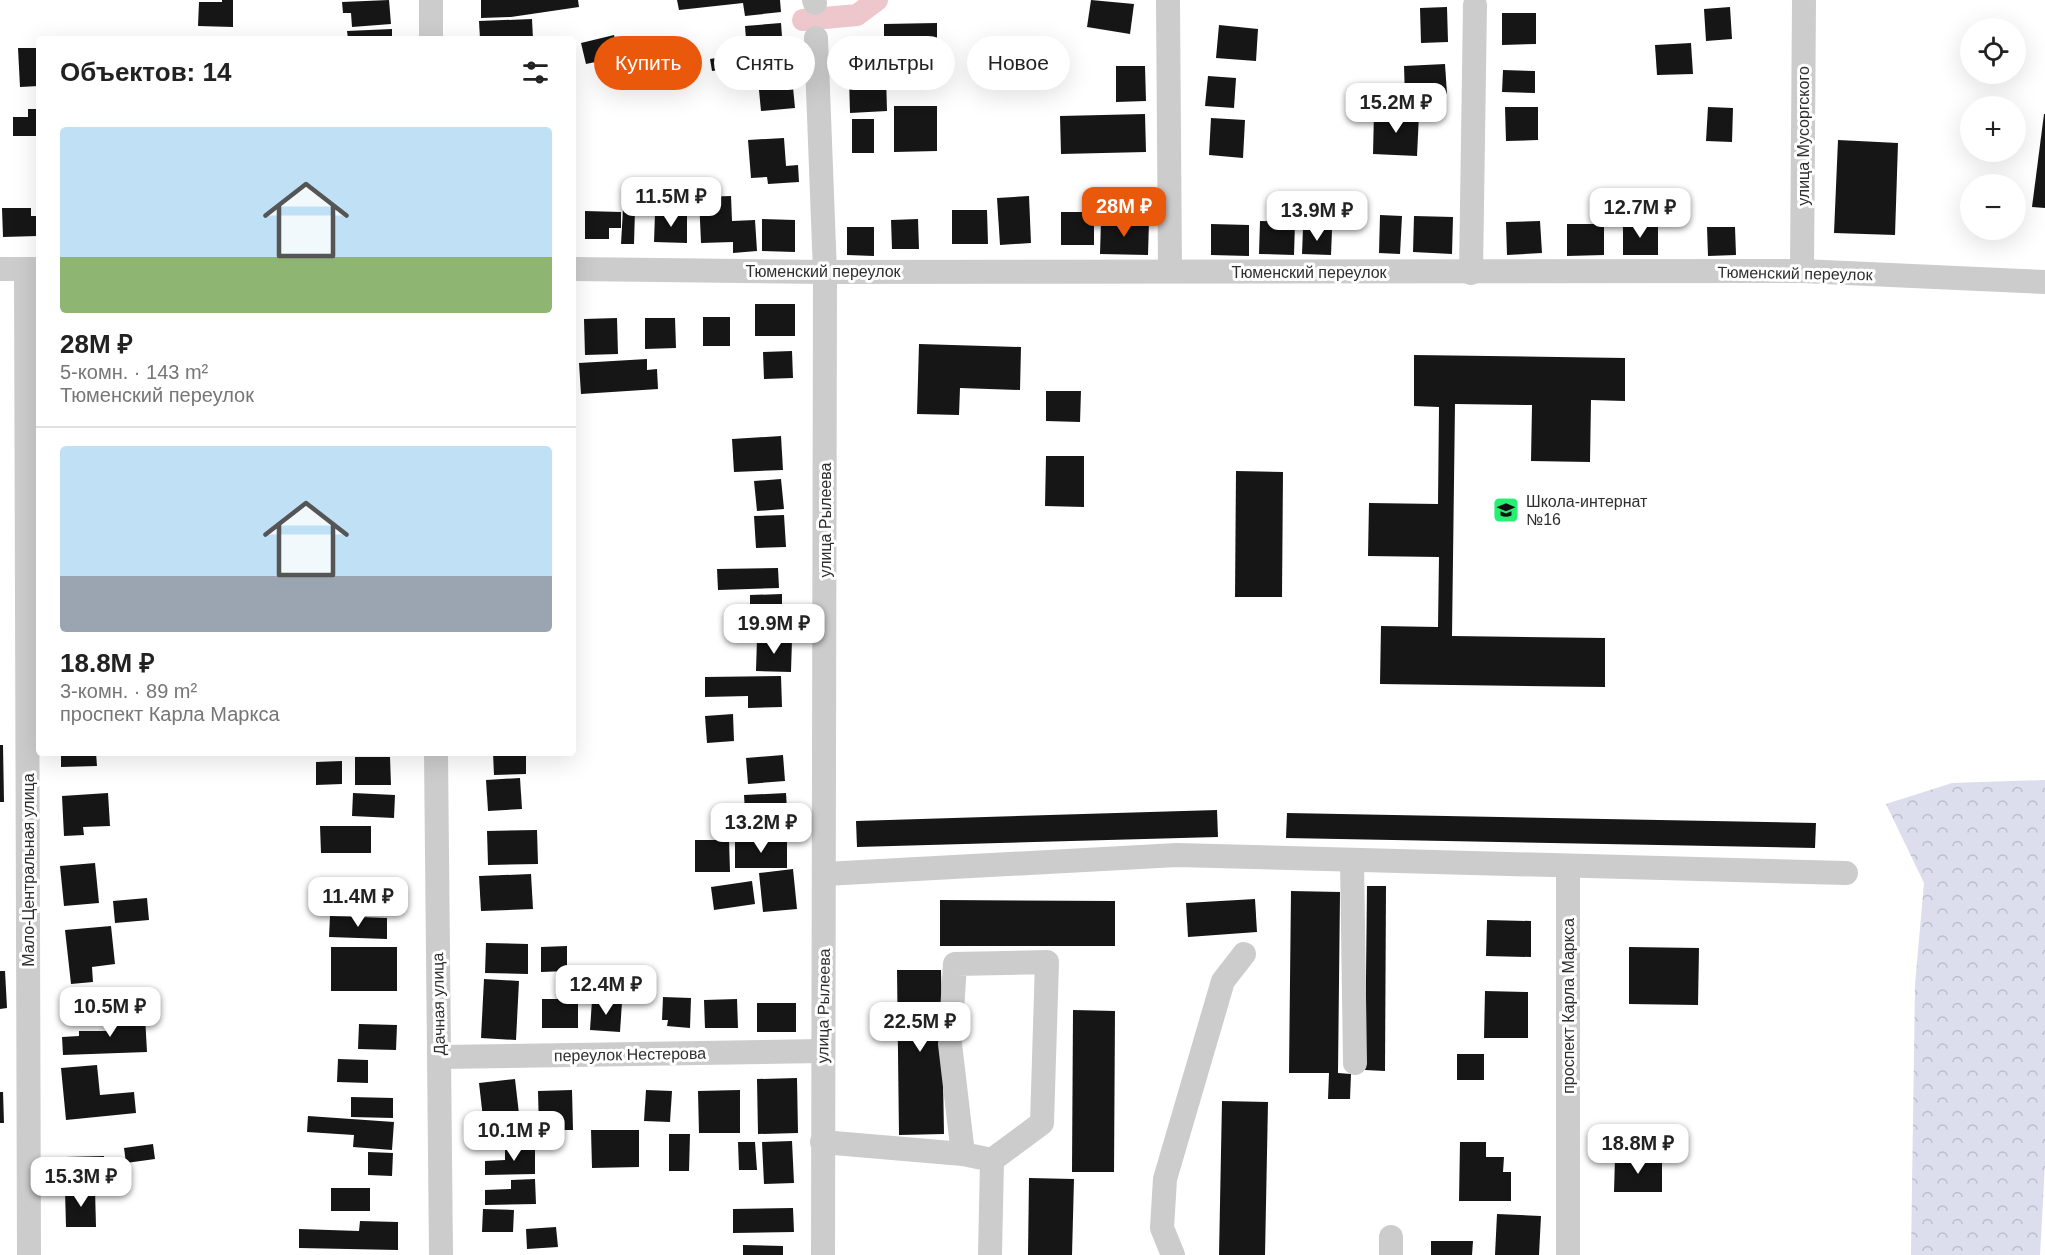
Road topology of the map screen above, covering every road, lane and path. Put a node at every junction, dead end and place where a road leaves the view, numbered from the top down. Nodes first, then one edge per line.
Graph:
1 (431, 0) edge
2 (1168, 0) edge
3 (1804, 0) edge
4 (1475, 5) dead end
5 (431, 36) edge
6 (816, 38) dead end
7 (33, 269) edge
8 (576, 269) edge
9 (0, 270) edge
10 (1170, 271) junction
11 (1802, 271) junction
12 (825, 272) junction
13 (1471, 273) junction
14 (2045, 282) edge
15 (436, 756) edge
16 (1352, 860) junction
17 (1568, 866) junction
18 (1846, 873) dead end
19 (825, 874) junction
20 (1244, 954) dead end
21 (822, 1051) junction
22 (439, 1057) junction
23 (1355, 1063) dead end
24 (822, 1142) junction
25 (963, 1154) junction
26 (992, 1160) junction
27 (29, 1255) edge
28 (441, 1255) edge
29 (823, 1255) edge
30 (990, 1255) edge
31 (1173, 1255) edge
32 (1568, 1255) edge

1 - 5 street
2 - 10 street
3 - 11 street, улица Мусоргского
4 - 13 street
6 - 12 street, улица Рылеева
7 - 9 street
7 - 27 street, Мало-Центральная улица
8 - 12 street, Тюменский переулок
10 - 12 street, Тюменский переулок
10 - 13 street, Тюменский переулок
11 - 13 street, Тюменский переулок
11 - 14 street, Тюменский переулок
12 - 19 street, улица Рылеева
15 - 22 street, Дачная улица
16 - 17 street
16 - 19 street
16 - 23 street
17 - 18 street
17 - 32 street, проспект Карла Маркса
19 - 21 street, улица Рылеева
20 - 31 street
21 - 22 street, переулок Нестерова
21 - 24 street, улица Рылеева
22 - 28 street, Дачная улица
24 - 25 street
24 - 29 street, улица Рылеева
25 - 26 street
25 - 26 street
26 - 30 street

